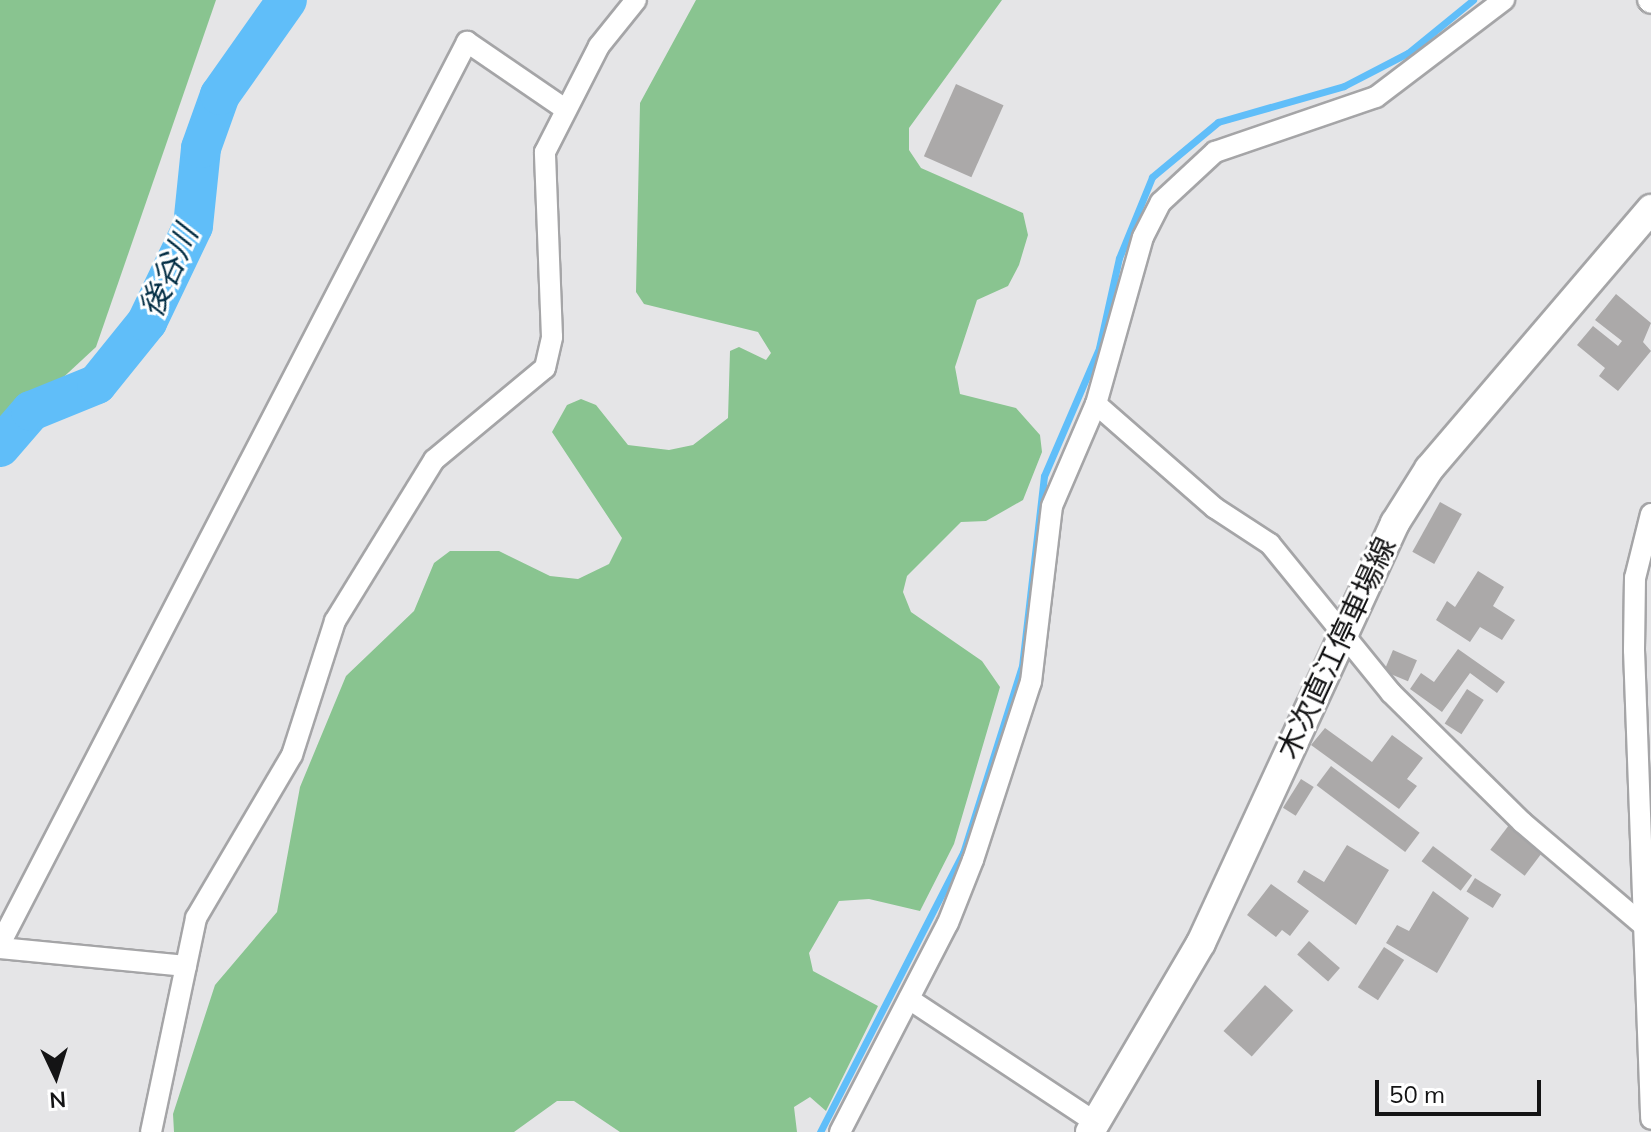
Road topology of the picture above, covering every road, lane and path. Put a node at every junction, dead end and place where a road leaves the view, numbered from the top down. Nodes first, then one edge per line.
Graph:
1 (636, 0) edge
2 (1504, 0) edge
3 (562, 107) junction
4 (1651, 209) edge
5 (1096, 404) junction
6 (1651, 514) edge
7 (1342, 625) junction
8 (1644, 926) junction
9 (0, 946) edge
10 (186, 966) junction
11 (909, 999) junction
12 (1651, 1119) edge
13 (1098, 1129) edge
14 (151, 1132) edge
15 (840, 1132) edge

1 - 3 street
2 - 5 street
3 - 9 street
3 - 10 street
4 - 7 main road, 木次直江停車場線
5 - 7 street
5 - 11 street
6 - 8 street
7 - 8 street
7 - 13 main road, 木次直江停車場線
8 - 12 street
9 - 10 street
10 - 14 street
11 - 13 street
11 - 15 street

